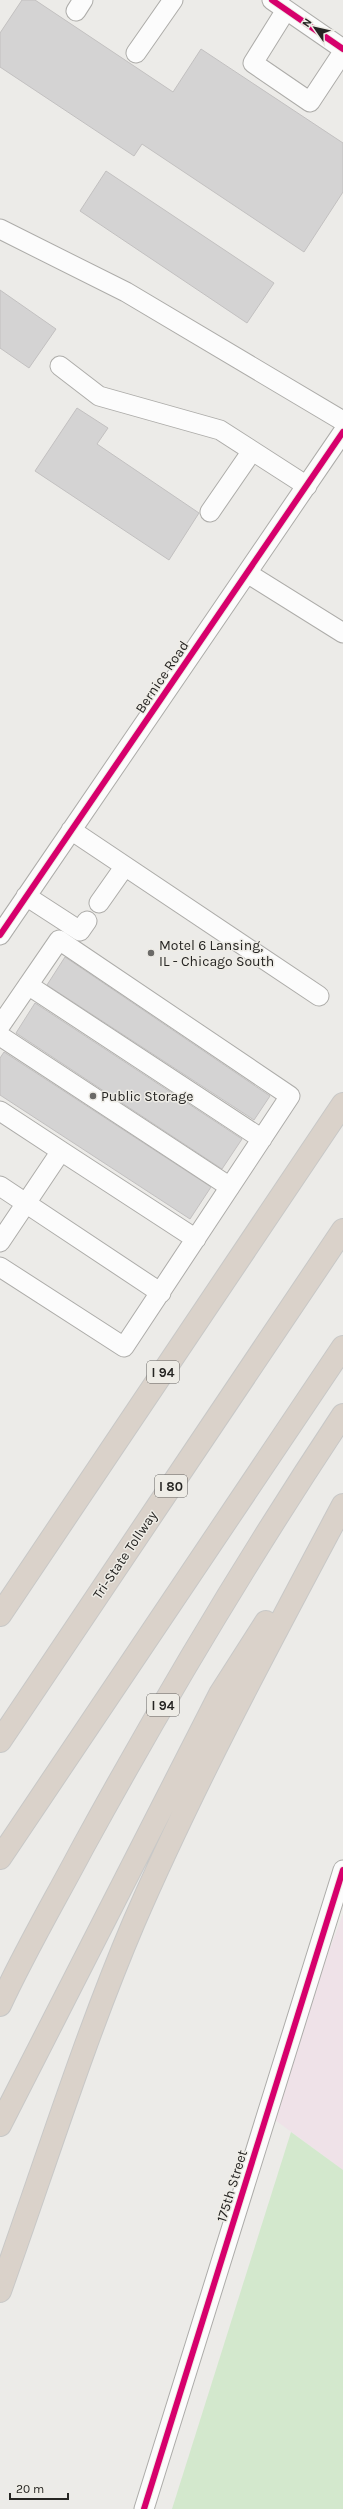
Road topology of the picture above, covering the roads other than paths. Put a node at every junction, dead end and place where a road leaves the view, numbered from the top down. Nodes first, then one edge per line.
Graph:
1 (173, 0) edge
2 (279, 5) edge
3 (343, 49) edge
4 (343, 52) edge
5 (136, 53) dead end
6 (0, 229) edge
7 (60, 366) dead end
8 (343, 421) edge
9 (343, 432) edge
10 (252, 451) junction
11 (307, 486) junction
12 (210, 512) dead end
13 (247, 573) junction
14 (343, 633) edge
15 (71, 830) junction
16 (125, 866) junction
17 (26, 896) junction
18 (99, 903) dead end
19 (87, 921) dead end
20 (0, 935) edge
21 (28, 985) junction
22 (319, 996) dead end
23 (0, 1026) edge
24 (0, 1036) edge
25 (343, 1105) edge
26 (0, 1111) edge
27 (262, 1139) junction
28 (61, 1151) junction
29 (0, 1186) edge
30 (230, 1187) junction
31 (26, 1204) junction
32 (343, 1230) edge
33 (196, 1239) junction
34 (0, 1242) edge
35 (0, 1267) edge
36 (161, 1293) junction
37 (343, 1347) edge
38 (343, 1415) edge
39 (343, 1504) edge
40 (0, 1615) edge
41 (0, 1741) edge
42 (0, 1858) edge
43 (343, 1870) edge
44 (0, 2005) edge
45 (0, 2125) edge
46 (0, 2291) edge
47 (144, 2509) edge

1 - 5 street
2 - 3 street
2 - 4 street
6 - 8 street
7 - 10 street
9 - 11 street, Bernice Road
10 - 11 street
10 - 12 street
11 - 13 street, Bernice Road
13 - 14 street
13 - 15 street, Bernice Road
15 - 16 street
15 - 17 street, Bernice Road
16 - 18 street
16 - 22 street
17 - 19 street
17 - 20 street, Bernice Road
21 - 23 street
21 - 27 street
21 - 27 street
24 - 30 street
25 - 40 highway, I 94
26 - 28 street
27 - 30 street
28 - 31 street
28 - 33 street
29 - 31 street
30 - 33 street
31 - 34 street
31 - 36 street
32 - 41 highway, Tri-State Tollway / I 80
33 - 36 street
35 - 36 street
37 - 42 highway
38 - 44 highway, I 94
39 - 45 highway
39 - 46 highway
43 - 47 street, 175th Street

